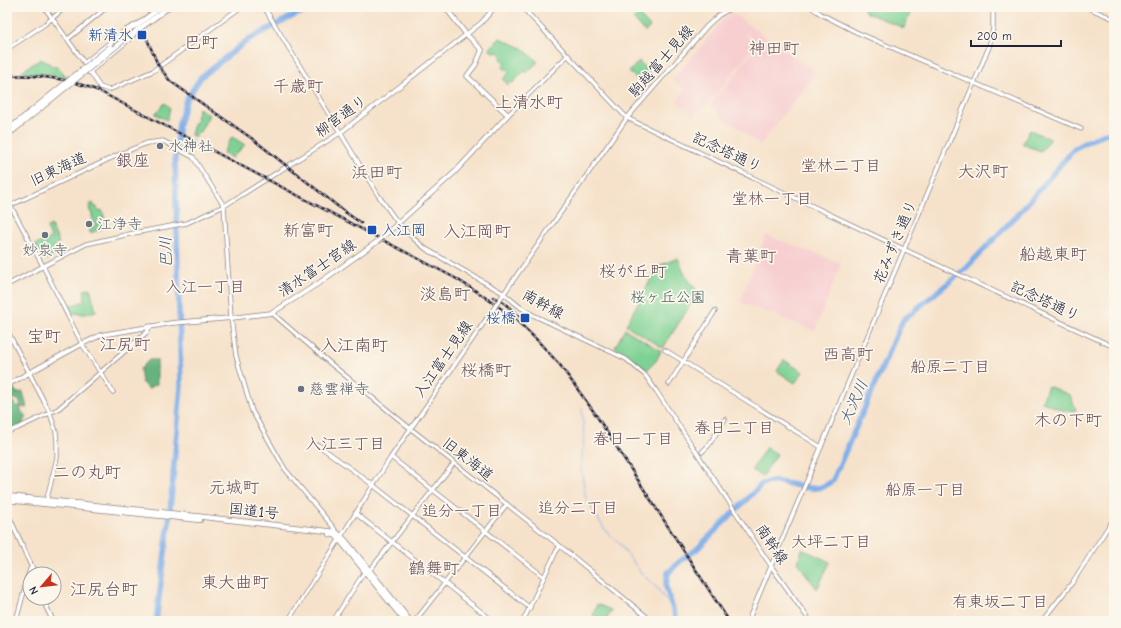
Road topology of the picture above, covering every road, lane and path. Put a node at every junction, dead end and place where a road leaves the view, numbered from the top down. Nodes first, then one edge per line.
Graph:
1 (11, 7) edge
2 (44, 7) edge
3 (66, 7) edge
4 (107, 7) edge
5 (161, 7) edge
6 (169, 7) edge
7 (241, 7) edge
8 (264, 7) edge
9 (445, 7) edge
10 (495, 7) edge
11 (522, 7) edge
12 (733, 7) edge
13 (811, 7) edge
14 (993, 7) edge
15 (1086, 7) edge
16 (7, 10) edge
17 (53, 19) junction
18 (1114, 19) edge
19 (138, 24) junction
20 (137, 30) junction
21 (466, 34) junction
22 (124, 38) junction
23 (68, 39) junction
24 (7, 49) edge
25 (568, 55) junction
26 (85, 63) junction
27 (89, 72) junction
28 (974, 84) junction
29 (508, 115) junction
30 (627, 118) junction
31 (15, 127) junction
32 (1081, 128) dead end
33 (7, 131) edge
34 (340, 133) junction
35 (7, 135) edge
36 (7, 199) edge
37 (9, 206) edge
38 (224, 206) junction
39 (398, 223) junction
40 (904, 249) junction
41 (43, 266) junction
42 (7, 285) edge
43 (503, 293) junction
44 (715, 311) dead end
45 (272, 313) junction
46 (231, 318) junction
47 (150, 326) junction
48 (7, 330) edge
49 (82, 344) junction
50 (1114, 347) edge
51 (665, 350) dead end
52 (684, 362) junction
53 (100, 373) junction
54 (30, 374) junction
55 (669, 384) dead end
56 (7, 385) edge
57 (113, 392) dead end
58 (50, 413) junction
59 (724, 419) dead end
60 (410, 428) junction
61 (7, 432) edge
62 (318, 445) dead end
63 (821, 447) junction
64 (702, 452) dead end
65 (391, 457) junction
66 (454, 463) junction
67 (373, 485) junction
68 (432, 490) junction
69 (7, 496) edge
70 (7, 500) edge
71 (46, 502) junction
72 (507, 504) junction
73 (7, 512) edge
74 (355, 513) junction
75 (412, 516) junction
76 (7, 517) edge
77 (1114, 518) edge
78 (485, 531) junction
79 (336, 534) junction
80 (340, 537) junction
81 (392, 542) junction
82 (560, 546) junction
83 (465, 557) junction
84 (29, 566) edge
85 (30, 566) edge
86 (771, 566) junction
87 (367, 570) junction
88 (544, 577) junction
89 (444, 583) junction
90 (22, 599) edge
91 (47, 606) edge
92 (530, 608) junction
93 (16, 621) edge
94 (54, 621) edge
95 (288, 621) edge
96 (333, 621) edge
97 (405, 621) edge
98 (410, 621) edge
99 (415, 621) edge
100 (493, 621) edge
101 (524, 621) edge
102 (652, 621) edge
103 (748, 621) edge
104 (810, 621) edge
105 (1042, 621) edge

1 - 16 street
2 - 17 street
3 - 17 street
4 - 23 street
5 - 19 highway
6 - 20 highway
7 - 27 street
8 - 34 street, 南幹線
9 - 21 main road
10 - 21 street, 柳宮通り
11 - 25 street, 記念塔通り
12 - 30 street, 駒越富士見線
13 - 28 street
14 - 28 street, 花みずき通り
15 - 18 street
17 - 23 street
17 - 24 street
19 - 22 highway
19 - 26 highway
20 - 22 highway
20 - 27 highway
21 - 29 main road
21 - 34 street, 柳宮通り
22 - 31 highway, bridge
23 - 26 street
25 - 29 street
25 - 30 street, 記念塔通り
26 - 27 street
28 - 32 street
28 - 40 street, 花みずき通り
29 - 39 main road, 清水富士宮線
30 - 40 street, 記念塔通り
30 - 43 street, 入江富士見線
31 - 33 highway
31 - 35 highway
34 - 38 street, 柳宮通り
34 - 39 street, 南幹線
36 - 37 street
37 - 38 street, 旧東海道
37 - 41 street
38 - 41 street, 柳宮通り
38 - 46 street
39 - 43 street, 南幹線
39 - 45 main road, 清水富士宮線, bridge
40 - 50 street, 記念塔通り
40 - 63 street, 花みずき通り
41 - 42 street, 柳宮通り
41 - 49 street
43 - 60 street, 入江富士見線, bridge
43 - 86 street, 南幹線
44 - 52 street
45 - 46 main road, 清水富士宮線
45 - 60 street, 旧東海道
46 - 47 main road, 清水富士宮線
46 - 79 street
47 - 49 main road, 清水富士宮線
47 - 53 street
48 - 54 street
49 - 53 street
49 - 54 main road, 清水富士宮線
51 - 52 street
52 - 55 street
52 - 63 street
53 - 57 street
53 - 58 street
54 - 56 main road, 清水富士宮線
54 - 58 street
58 - 61 street
58 - 71 street
59 - 64 street
60 - 65 street, 入江富士見線
60 - 66 street, 旧東海道
62 - 67 street
63 - 86 street, 花みずき通り
65 - 67 street, 入江富士見線
65 - 68 street
66 - 68 street
66 - 72 street, 旧東海道
67 - 74 street, 入江富士見線
67 - 75 street
68 - 75 street
68 - 78 street
69 - 71 highway, 国道1号
70 - 71 highway, 国道1号
71 - 79 highway, 国道1号
72 - 78 street
72 - 82 street, 旧東海道
73 - 85 main road
74 - 80 street, 入江富士見線
74 - 81 street
75 - 81 street
75 - 83 street
76 - 84 main road
77 - 105 street
78 - 83 street
78 - 88 street
79 - 80 highway
80 - 87 highway
80 - 95 street, 入江富士見線
81 - 87 street
81 - 89 street
82 - 88 street
82 - 102 street, 旧東海道
83 - 89 street
83 - 92 street
86 - 103 street
86 - 104 street, 南幹線
87 - 96 street
87 - 97 highway
87 - 98 highway
88 - 92 street
89 - 99 street
89 - 100 street
90 - 93 street
91 - 94 main road
92 - 101 street

